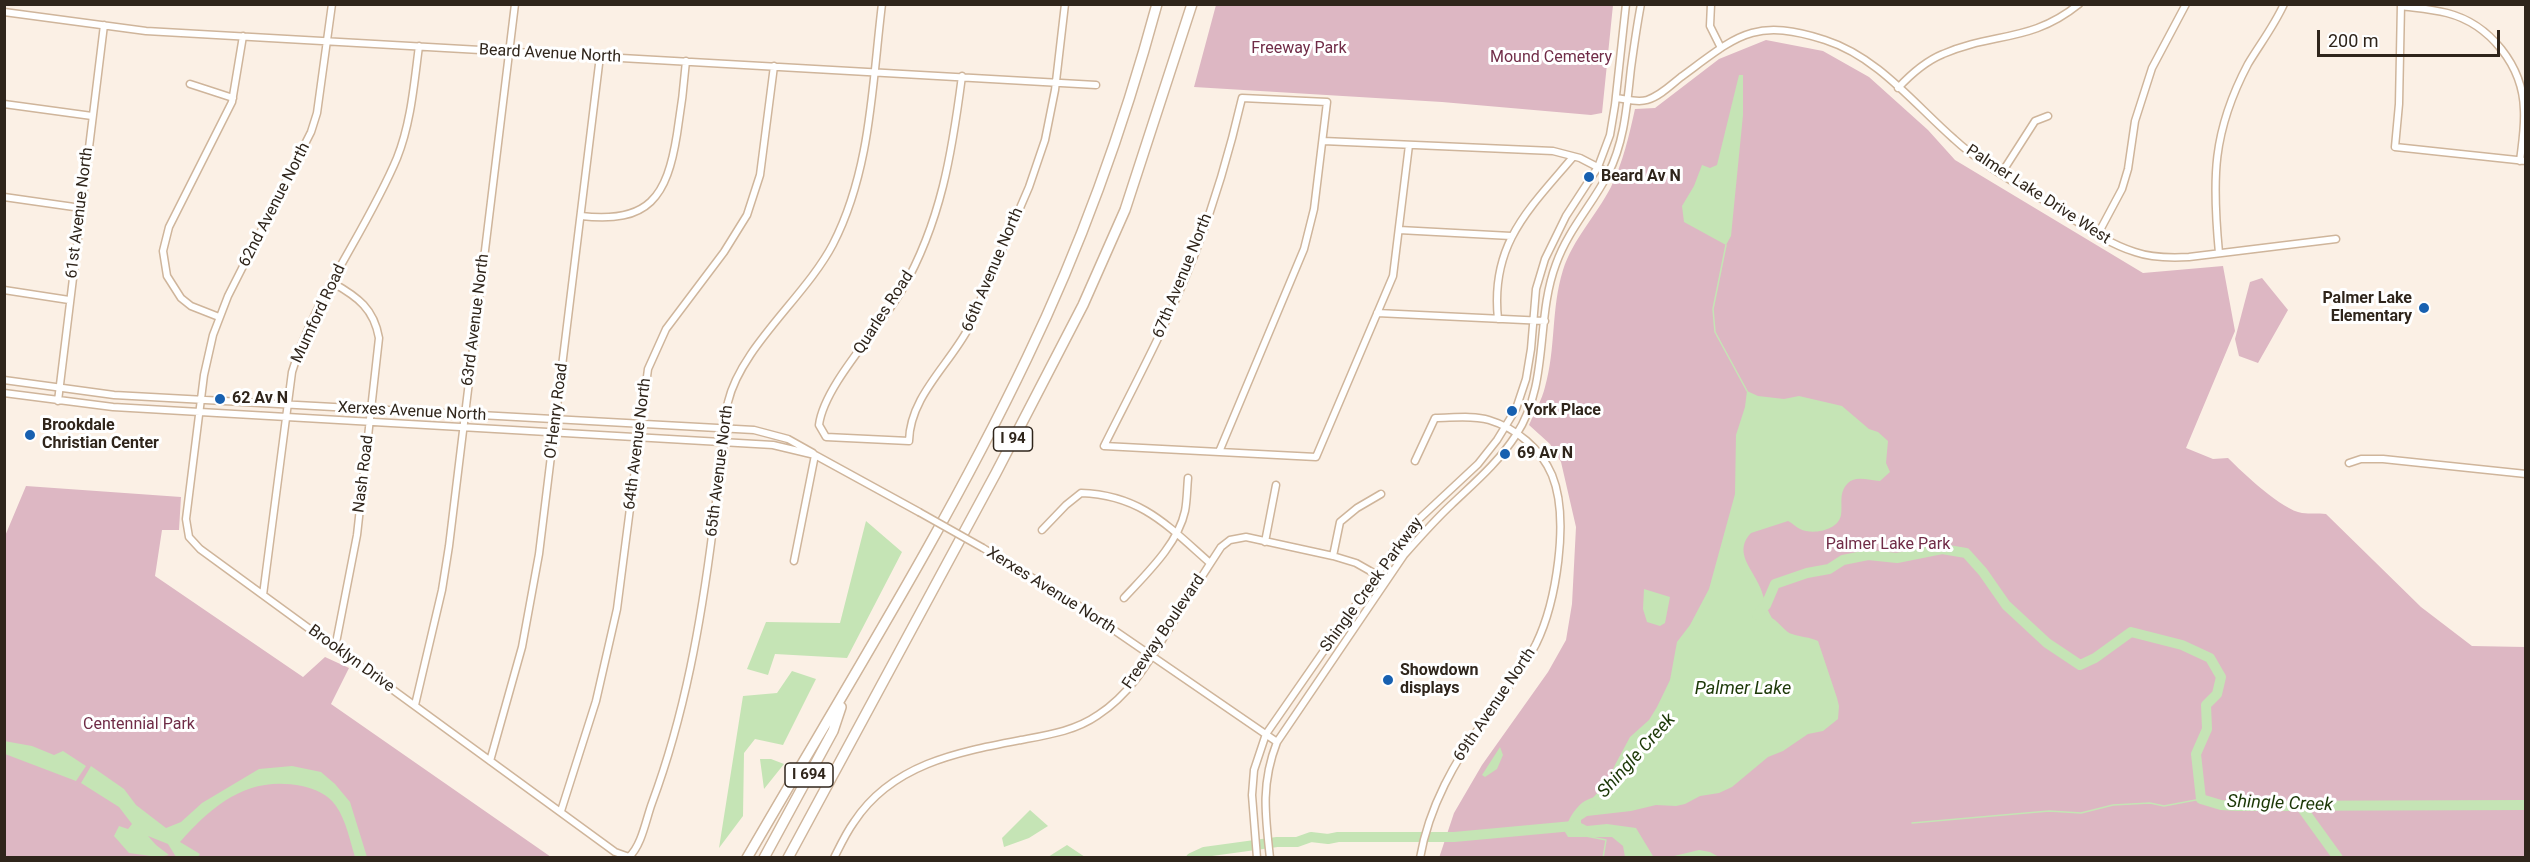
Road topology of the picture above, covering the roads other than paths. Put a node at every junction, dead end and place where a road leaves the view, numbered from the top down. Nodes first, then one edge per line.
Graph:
1 (332, 4) edge
2 (515, 4) edge
3 (882, 4) edge
4 (1065, 4) edge
5 (1152, 4) edge
6 (1157, 4) edge
7 (1187, 4) edge
8 (1192, 4) edge
9 (1626, 4) edge
10 (1641, 4) edge
11 (1712, 4) edge
12 (2079, 4) edge
13 (2186, 4) edge
14 (2284, 4) edge
15 (2401, 5) edge
16 (4, 12) edge
17 (104, 25) junction
18 (243, 36) junction
19 (327, 41) junction
20 (419, 46) junction
21 (1721, 48) junction
22 (510, 51) junction
23 (600, 56) junction
24 (686, 61) junction
25 (1140, 64) junction
26 (774, 66) junction
27 (874, 71) junction
28 (962, 76) junction
29 (1056, 82) junction
30 (190, 84) dead end
31 (1096, 85) dead end
32 (1166, 88) junction
33 (1898, 88) junction
34 (233, 98) junction
35 (1616, 98) junction
36 (1628, 100) junction
37 (4, 104) edge
38 (92, 116) junction
39 (2048, 116) dead end
40 (1323, 141) junction
41 (1409, 145) junction
42 (1573, 157) junction
43 (2523, 161) edge
44 (1598, 167) junction
45 (1609, 173) junction
46 (2001, 174) junction
47 (4, 197) edge
48 (81, 208) junction
49 (581, 216) junction
50 (1399, 230) junction
51 (2098, 234) junction
52 (1510, 236) junction
53 (2336, 239) dead end
54 (2219, 253) junction
55 (333, 283) junction
56 (4, 291) edge
57 (69, 300) junction
58 (1377, 313) junction
59 (219, 317) junction
60 (1498, 318) junction
61 (1533, 320) junction
62 (1545, 321) junction
63 (4, 380) edge
64 (59, 388) junction
65 (4, 393) edge
66 (201, 400) junction
67 (58, 401) junction
68 (287, 405) junction
69 (372, 409) junction
70 (200, 412) junction
71 (465, 415) junction
72 (286, 417) junction
73 (556, 420) junction
74 (370, 422) junction
75 (640, 424) junction
76 (463, 426) junction
77 (1506, 427) junction
78 (725, 429) junction
79 (555, 431) junction
80 (1517, 434) junction
81 (639, 436) junction
82 (826, 437) joint
83 (724, 441) junction
84 (1219, 452) junction
85 (815, 455) junction
86 (1415, 462) dead end
87 (2349, 463) dead end
88 (2526, 474) edge
89 (1188, 478) dead end
90 (1276, 484) dead end
91 (1381, 494) dead end
92 (1042, 531) dead end
93 (1176, 534) junction
94 (1265, 542) junction
95 (1333, 556) junction
96 (794, 561) dead end
97 (1210, 563) junction
98 (1376, 574) junction
99 (1386, 580) junction
100 (263, 595) junction
101 (1124, 598) dead end
102 (335, 648) junction
103 (1152, 656) junction
104 (847, 690) junction
105 (414, 705) junction
106 (1266, 734) junction
107 (1277, 742) junction
108 (490, 761) junction
109 (832, 778) junction
110 (561, 811) junction
111 (629, 857) edge
112 (747, 858) edge
113 (764, 858) edge
114 (788, 858) edge
115 (793, 858) edge
116 (834, 858) edge
117 (1257, 858) edge
118 (1270, 858) edge
119 (1420, 858) edge

1 - 19 street, 62nd Avenue North
2 - 22 street, 63rd Avenue North
3 - 27 street, 65th Avenue North
4 - 29 street, 66th Avenue North
5 - 25 highway
6 - 25 highway, I 94
7 - 32 highway, I 94
8 - 32 highway
9 - 35 street
10 - 36 street
11 - 21 street
12 - 33 street
13 - 51 street
14 - 54 street
15 - 43 street
15 - 43 street
16 - 17 street, Beard Avenue North
17 - 18 street, Beard Avenue North
17 - 38 street, 61st Avenue North
18 - 19 street, Beard Avenue North
18 - 34 street
19 - 20 street, Beard Avenue North
19 - 59 street, 62nd Avenue North
20 - 22 street, Beard Avenue North
20 - 55 street, Mumford Road
21 - 33 street, Palmer Lake Drive West
21 - 36 street, Palmer Lake Drive West
22 - 23 street, Beard Avenue North
22 - 71 street, 63rd Avenue North
23 - 24 street, Beard Avenue North
23 - 49 street, O'Henry Road
24 - 26 street, Beard Avenue North
24 - 49 street
25 - 104 highway, I 94
26 - 27 street, Beard Avenue North
26 - 75 street, 64th Avenue North
27 - 28 street, Beard Avenue North
27 - 78 street, 65th Avenue North
28 - 29 street, Beard Avenue North
28 - 82 street, Quarles Road
29 - 31 street, Beard Avenue North
29 - 82 street, 66th Avenue North
30 - 34 street
32 - 109 highway, I 94
33 - 46 street, Palmer Lake Drive West
34 - 59 street
35 - 36 street, Palmer Lake Drive West
35 - 44 street, Shingle Creek Parkway
36 - 45 street, Shingle Creek Parkway
37 - 38 street
38 - 48 street, 61st Avenue North
39 - 46 street
40 - 41 street
40 - 84 street
40 - 84 street, 67th Avenue North
41 - 42 street
41 - 50 street
42 - 44 street
42 - 52 street
44 - 45 street
44 - 61 street, Shingle Creek Parkway
45 - 62 street, Shingle Creek Parkway
46 - 51 street, Palmer Lake Drive West
47 - 48 street
48 - 57 street, 61st Avenue North
49 - 73 street, O'Henry Road
50 - 52 street
50 - 58 street
51 - 54 street, Palmer Lake Drive West
52 - 60 street
53 - 54 street, Palmer Lake Drive West
55 - 68 street, Mumford Road
55 - 69 street, Nash Road
56 - 57 street
57 - 64 street, 61st Avenue North
58 - 60 street
58 - 84 street
59 - 66 street, 62nd Avenue North
60 - 61 street
61 - 62 street
61 - 77 street, Shingle Creek Parkway
62 - 80 street, Shingle Creek Parkway
63 - 64 street, Xerxes Avenue North
64 - 66 street, Xerxes Avenue North
64 - 67 street, 61st Avenue North
65 - 67 street, Xerxes Avenue North
66 - 68 street, Xerxes Avenue North
66 - 70 street, Brooklyn Drive
67 - 70 street, Xerxes Avenue North
68 - 69 street, Xerxes Avenue North
68 - 72 street, Mumford Road
69 - 71 street, Xerxes Avenue North
69 - 74 street, Nash Road
70 - 72 street, Xerxes Avenue North
70 - 100 street, Brooklyn Drive
71 - 73 street, Xerxes Avenue North
71 - 76 street, 63rd Avenue North
72 - 74 street, Xerxes Avenue North
72 - 100 street, Mumford Road
73 - 75 street, Xerxes Avenue North
73 - 79 street, O'Henry Road
74 - 76 street, Xerxes Avenue North
74 - 102 street, Nash Road
75 - 78 street, Xerxes Avenue North
75 - 81 street, 64th Avenue North
76 - 79 street, Xerxes Avenue North
76 - 105 street, 63rd Avenue North
77 - 80 street, 69th Avenue North
77 - 86 street, 69th Avenue North
77 - 98 street, Shingle Creek Parkway
78 - 83 street, 65th Avenue North
78 - 85 street, Xerxes Avenue North
79 - 81 street, Xerxes Avenue North
79 - 108 street, O'Henry Road
80 - 99 street, Shingle Creek Parkway
80 - 119 street, 69th Avenue North
81 - 83 street, Xerxes Avenue North
81 - 110 street, 64th Avenue North
83 - 85 street, Xerxes Avenue North
83 - 111 street, 65th Avenue North
85 - 96 street
85 - 103 street, Xerxes Avenue North, bridge
87 - 88 street
89 - 93 street
90 - 94 street
91 - 95 street
92 - 93 street
93 - 97 street
93 - 101 street
94 - 95 street, Freeway Boulevard
94 - 97 street, Freeway Boulevard
95 - 98 street, Freeway Boulevard
97 - 103 street, Freeway Boulevard
98 - 99 street, Freeway Boulevard
98 - 106 street, Shingle Creek Parkway
99 - 107 street, Shingle Creek Parkway
100 - 102 street, Brooklyn Drive
102 - 105 street, Brooklyn Drive
103 - 106 street, Xerxes Avenue North
103 - 116 street, Freeway Boulevard
104 - 112 highway, I 94
104 - 113 highway, I 694
105 - 108 street, Brooklyn Drive
106 - 107 street, Xerxes Avenue North
106 - 117 street, Shingle Creek Parkway
107 - 118 street, Shingle Creek Parkway
108 - 110 street, Brooklyn Drive
109 - 114 highway, I 94
109 - 115 highway
110 - 111 street, Brooklyn Drive

